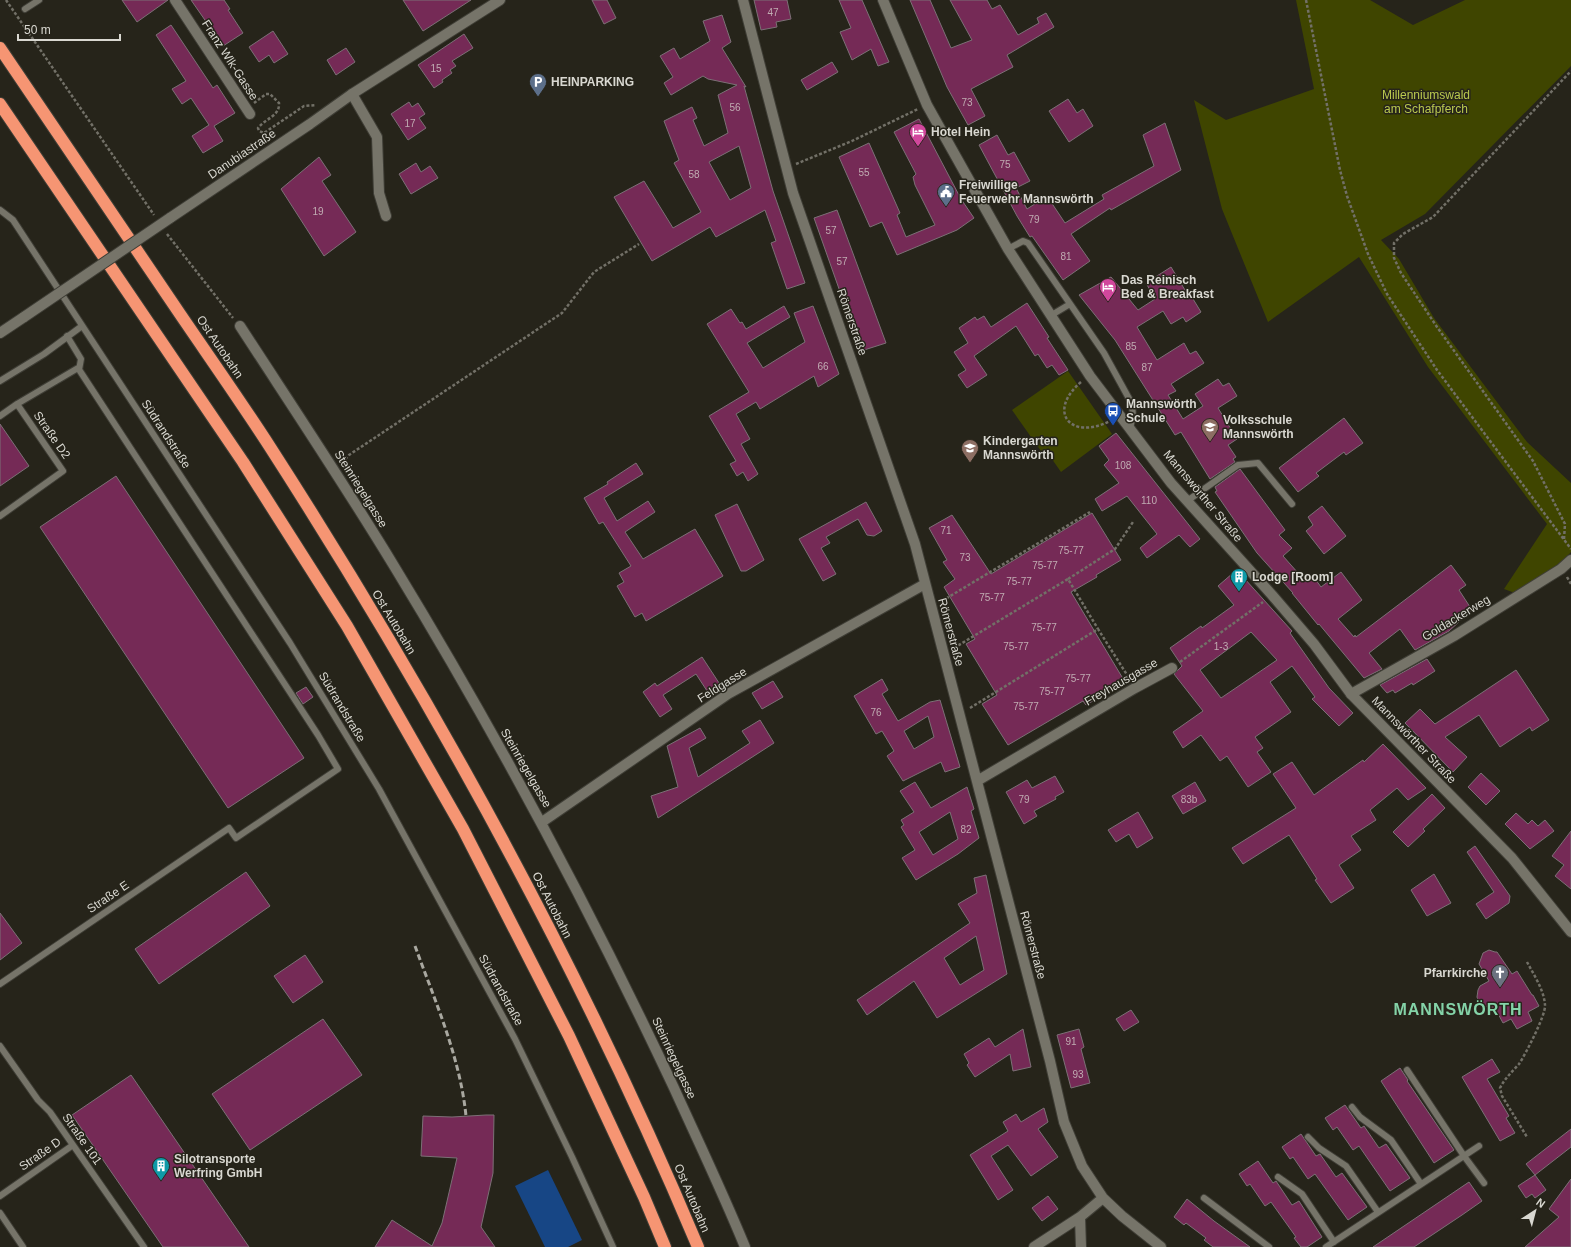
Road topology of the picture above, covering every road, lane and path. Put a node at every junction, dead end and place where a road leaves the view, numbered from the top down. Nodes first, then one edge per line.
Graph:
1 (6, 0) edge
2 (39, 0) edge
3 (175, 0) edge
4 (500, 0) edge
5 (743, 0) edge
6 (882, 0) edge
7 (1306, 0) edge
8 (25, 10) dead end
9 (0, 48) edge
10 (1571, 71) edge
11 (352, 94) junction
12 (322, 101) dead end
13 (0, 104) edge
14 (927, 105) junction
15 (248, 111) joint
16 (787, 168) junction
17 (0, 210) edge
18 (386, 216) dead end
19 (158, 221) dead end
20 (167, 234) dead end
21 (639, 244) dead end
22 (1008, 249) junction
23 (1070, 304) junction
24 (1050, 316) junction
25 (82, 326) junction
26 (240, 326) joint
27 (0, 333) edge
28 (67, 336) junction
29 (79, 370) junction
30 (1090, 376) junction
31 (0, 380) edge
32 (17, 404) junction
33 (1119, 414) junction
34 (0, 416) edge
35 (1130, 428) junction
36 (336, 472) junction
37 (1187, 501) junction
38 (1292, 504) dead end
39 (1090, 512) dead end
40 (0, 516) edge
41 (1133, 522) dead end
42 (1564, 540) junction
43 (1571, 549) edge
44 (1571, 560) edge
45 (1068, 579) junction
46 (925, 584) junction
47 (1272, 595) junction
48 (931, 608) junction
49 (1098, 629) junction
50 (943, 654) junction
51 (1172, 668) joint
52 (1134, 688) junction
53 (1351, 694) junction
54 (959, 715) junction
55 (977, 781) junction
56 (542, 822) junction
57 (1571, 932) edge
58 (1527, 962) dead end
59 (0, 984) edge
60 (0, 1046) edge
61 (1407, 1070) dead end
62 (1352, 1107) dead end
63 (1308, 1137) dead end
64 (1527, 1137) dead end
65 (73, 1145) junction
66 (1479, 1146) dead end
67 (1464, 1156) junction
68 (1278, 1177) dead end
69 (1484, 1183) dead end
70 (1421, 1184) junction
71 (0, 1196) edge
72 (1103, 1198) junction
73 (1204, 1198) dead end
74 (1378, 1212) junction
75 (0, 1213) edge
76 (1080, 1217) junction
77 (1334, 1242) junction
78 (23, 1247) edge
79 (144, 1247) edge
80 (613, 1247) edge
81 (665, 1247) edge
82 (698, 1247) edge
83 (745, 1247) edge
84 (1034, 1247) edge
85 (1081, 1247) edge
86 (1161, 1247) edge
87 (1269, 1247) edge
88 (1326, 1247) edge

1 - 19 path
2 - 8 lane
3 - 15 street, Franz Wlk-Gasse
4 - 11 street, Danubiastraße
5 - 16 street, Römerstraße
6 - 14 street, Mannswörther Straße
7 - 42 path
9 - 82 highway, Ost Autobahn
10 - 42 path
11 - 18 street
11 - 27 street, Danubiastraße, bridge
12 - 15 path
13 - 81 highway
14 - 16 path
14 - 22 street, Mannswörther Straße
16 - 46 street, Römerstraße
17 - 25 lane, Südrandstraße
20 - 26 path
21 - 36 path
22 - 23 lane
22 - 24 street, Mannswörther Straße
23 - 24 lane
23 - 35 lane
24 - 30 street, Mannswörther Straße
25 - 28 lane
25 - 80 lane, Südrandstraße
26 - 36 street, Steinriegelgasse
28 - 29 lane
28 - 31 lane
29 - 32 lane
29 - 59 lane, Straße E
30 - 33 street, Mannswörther Straße
30 - 33 path
32 - 34 lane
32 - 40 lane, Straße D2
33 - 35 street, Mannswörther Straße
35 - 37 street, Mannswörther Straße
36 - 56 street, Steinriegelgasse
37 - 38 lane
37 - 47 street, Mannswörther Straße
39 - 48 path
41 - 45 path
42 - 43 path
44 - 53 street, Goldackerweg
45 - 49 path
45 - 50 path
46 - 48 street, Römerstraße
46 - 56 street, Feldgasse
47 - 51 path, Freyhausgasse
47 - 53 street, Mannswörther Straße
48 - 50 street, Römerstraße
49 - 52 path
49 - 54 path
50 - 54 street, Römerstraße
51 - 52 street, Freyhausgasse
52 - 55 street, Freyhausgasse
53 - 57 street, Mannswörther Straße
54 - 55 street, Römerstraße
55 - 72 street, Römerstraße
56 - 83 street, Steinriegelgasse
58 - 64 path
60 - 65 lane, Straße 101
61 - 67 lane
62 - 70 lane
63 - 74 lane
65 - 71 lane, Straße D
65 - 79 lane, Straße 101
66 - 67 lane
67 - 69 lane
67 - 70 lane
68 - 77 lane
70 - 74 lane
72 - 76 street
72 - 86 street, Römerstraße
73 - 87 lane
74 - 77 lane
75 - 78 lane
76 - 84 street
76 - 85 street
77 - 88 lane

